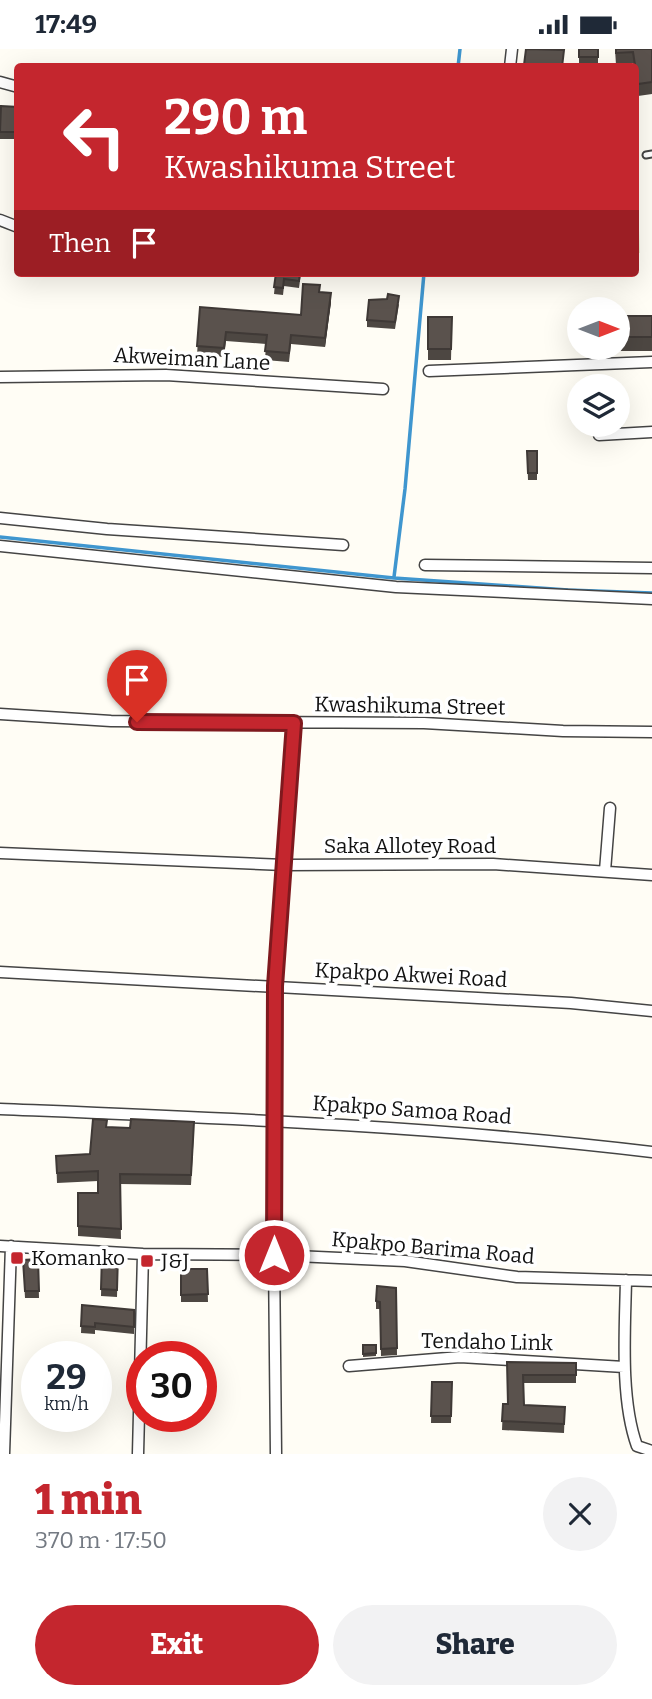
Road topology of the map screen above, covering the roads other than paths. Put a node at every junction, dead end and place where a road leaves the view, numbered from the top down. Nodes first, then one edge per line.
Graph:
1 (652, 362) edge
2 (429, 370) dead end
3 (0, 377) edge
4 (383, 389) dead end
5 (652, 432) edge
6 (630, 433) edge
7 (0, 517) edge
8 (343, 545) dead end
9 (0, 546) edge
10 (425, 565) dead end
11 (652, 568) edge
12 (652, 599) edge
13 (0, 714) edge
14 (294, 723) junction
15 (652, 732) edge
16 (610, 808) dead end
17 (0, 853) edge
18 (284, 865) junction
19 (605, 871) junction
20 (652, 874) edge
21 (0, 972) edge
22 (275, 986) junction
23 (652, 1011) edge
24 (0, 1109) edge
25 (275, 1121) junction
26 (652, 1152) edge
27 (5, 1246) edge
28 (143, 1254) junction
29 (274, 1255) junction
30 (625, 1280) junction
31 (652, 1281) edge
32 (349, 1366) dead end
33 (624, 1367) junction
34 (652, 1451) edge
35 (4, 1454) edge
36 (138, 1454) edge
37 (276, 1454) edge

1 - 2 street
3 - 4 street, Akweiman Lane
5 - 6 street
7 - 8 street
9 - 12 street
10 - 11 street
13 - 14 street, Kwashikuma Street
14 - 15 street, Kwashikuma Street
14 - 18 street
16 - 19 street
17 - 18 street, Saka Allotey Road
18 - 19 street, Saka Allotey Road
18 - 22 street
19 - 20 street, Saka Allotey Road
21 - 22 street, Kpakpo Akwei Road
22 - 23 street, Kpakpo Akwei Road
22 - 25 street
24 - 25 street, Kpakpo Samoa Road
25 - 26 street, Kpakpo Samoa Road
25 - 29 street
27 - 28 street, Kpakpo Barima Road
27 - 35 street
28 - 29 street, Kpakpo Barima Road
28 - 36 street
29 - 30 street, Kpakpo Barima Road
29 - 37 street
30 - 31 street, Kpakpo Barima Road
30 - 33 street
32 - 33 street, Tendaho Link
33 - 34 street

